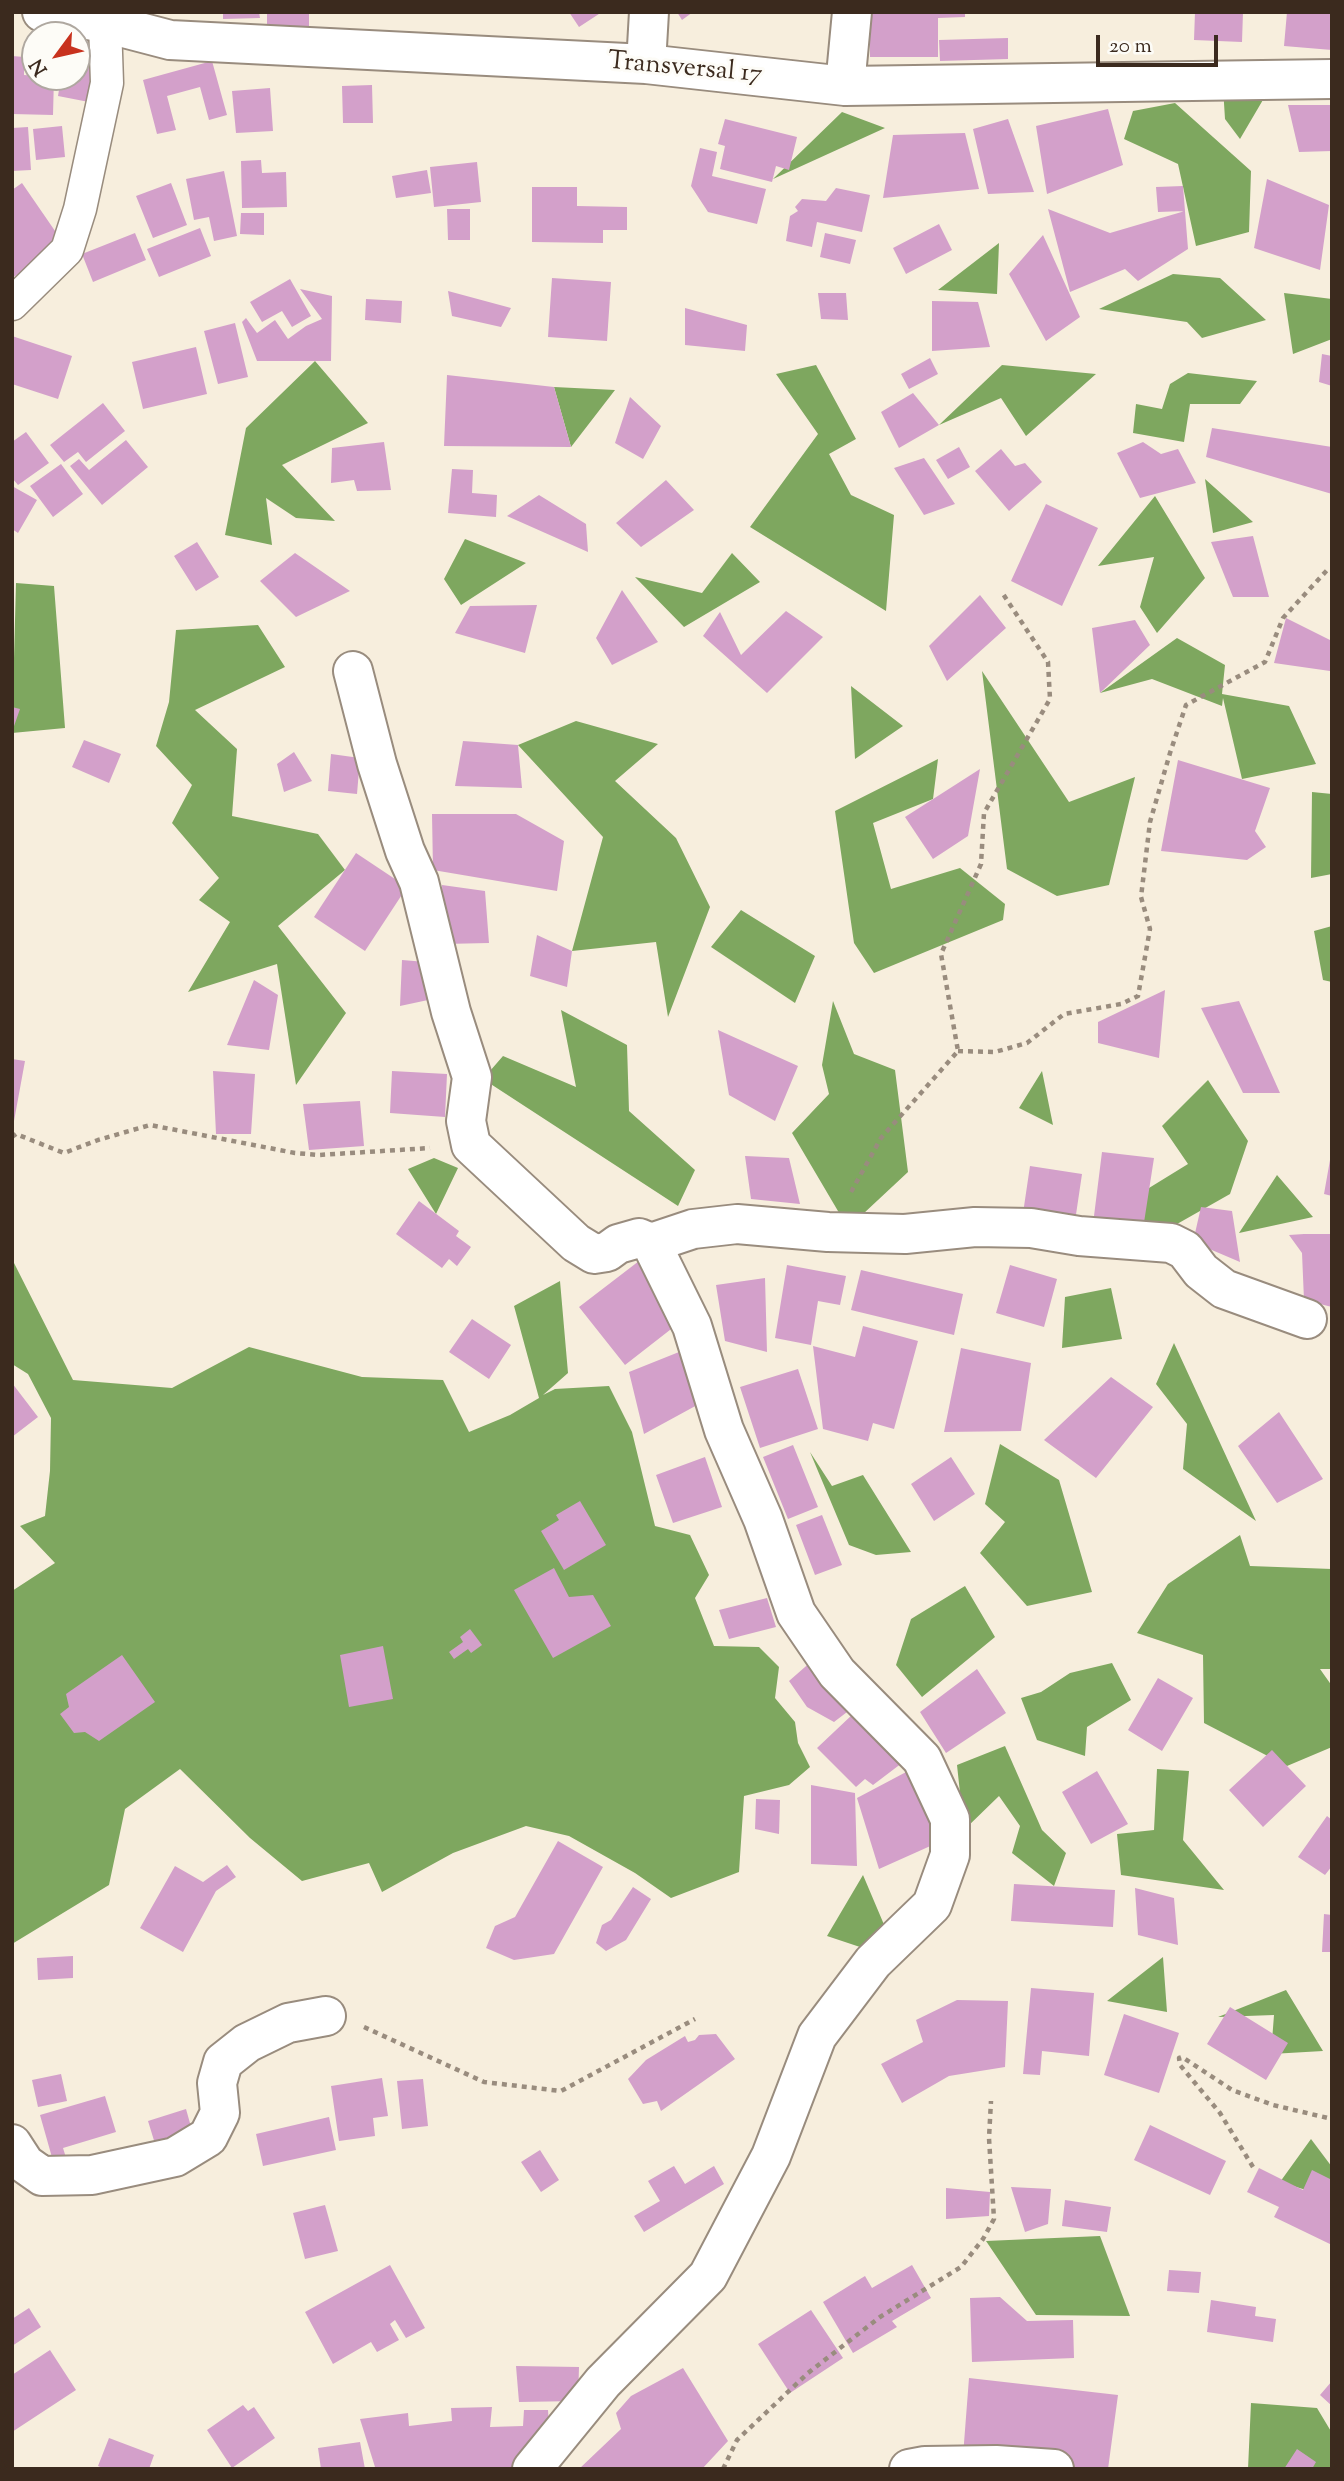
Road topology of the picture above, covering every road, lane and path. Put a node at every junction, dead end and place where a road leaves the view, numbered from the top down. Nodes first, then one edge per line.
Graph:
1 (42, 12) edge
2 (649, 12) edge
3 (852, 12) edge
4 (103, 18) edge
5 (646, 64) junction
6 (1332, 79) edge
7 (845, 86) junction
8 (12, 303) edge
9 (1329, 568) dead end
10 (1003, 594) dead end
11 (353, 671) dead end
12 (958, 1051) junction
13 (12, 1137) edge
14 (471, 1145) junction
15 (828, 1232) junction
16 (651, 1243) junction
17 (1307, 1320) dead end
18 (326, 2015) joint
19 (695, 2019) dead end
20 (991, 2101) dead end
21 (1332, 2119) edge
22 (12, 2144) edge
23 (1253, 2167) dead end
24 (532, 2469) edge
25 (723, 2469) edge
26 (909, 2469) edge
27 (1054, 2469) edge

1 - 4 street, Transversal 17
2 - 5 street
3 - 7 street
4 - 5 street, Transversal 17
4 - 8 street
5 - 7 street, Transversal 17
6 - 7 street, Transversal 17
9 - 12 path
10 - 12 path
11 - 14 street
12 - 15 path
13 - 14 path
14 - 16 street
15 - 16 street
15 - 17 street
16 - 24 street
18 - 19 path
18 - 22 street
20 - 25 path
21 - 23 path
26 - 27 street

